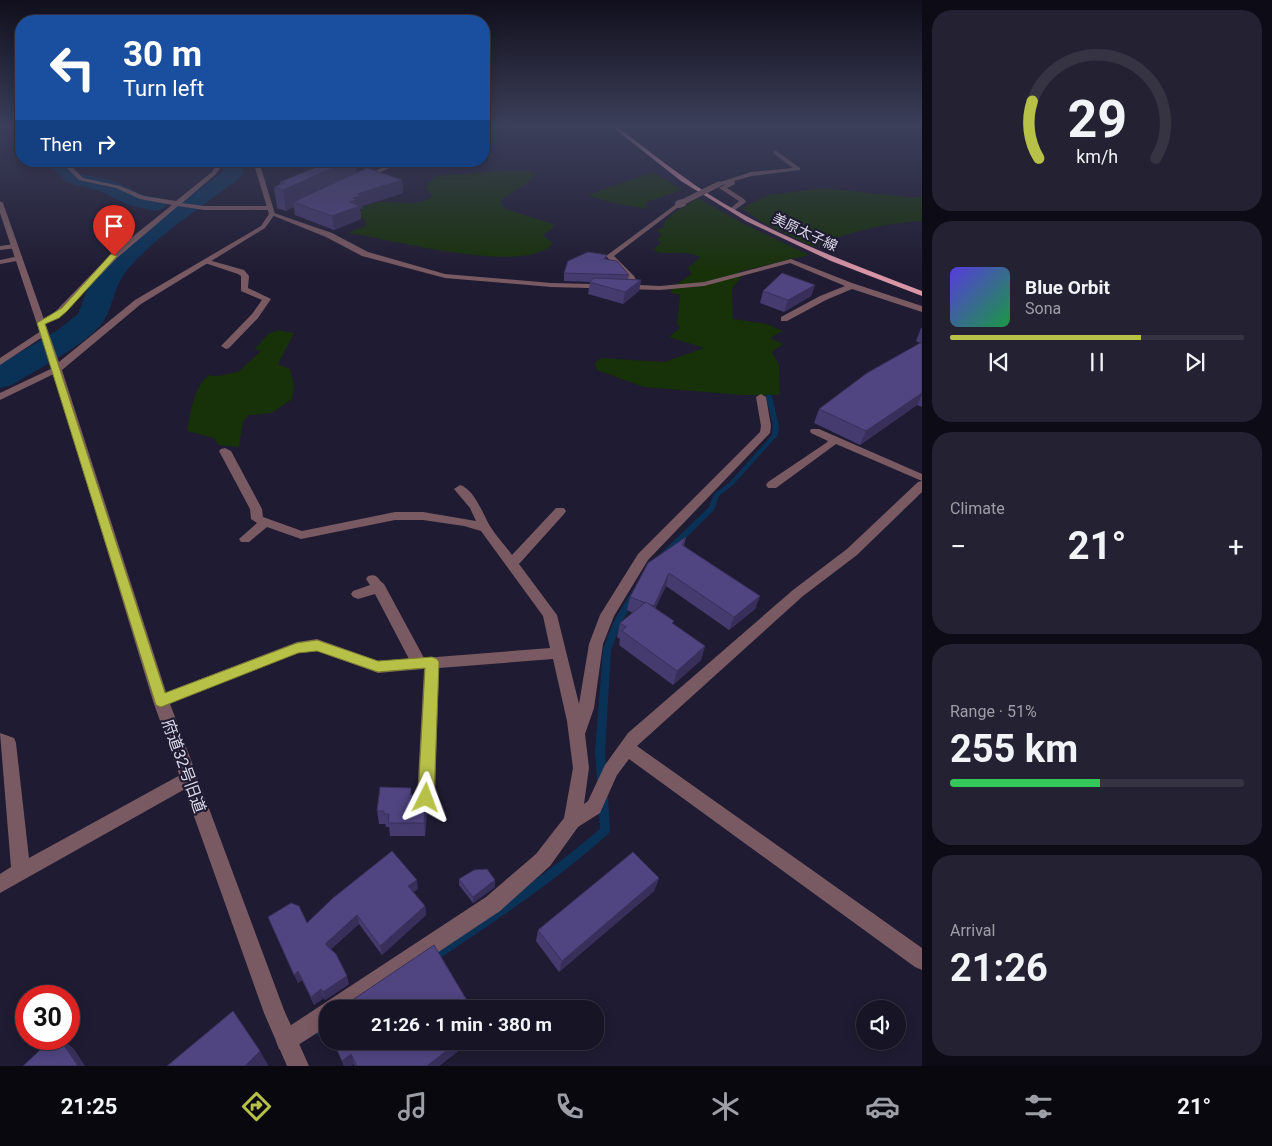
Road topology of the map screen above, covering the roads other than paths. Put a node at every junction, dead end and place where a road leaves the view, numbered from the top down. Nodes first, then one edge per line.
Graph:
1 (77, 175) edge
2 (212, 175) edge
3 (260, 175) edge
4 (371, 175) edge
5 (677, 175) edge
6 (753, 175) edge
7 (743, 176) junction
8 (355, 182) edge
9 (0, 204) edge
10 (178, 204) junction
11 (733, 210) junction
12 (271, 211) junction
13 (296, 211) edge
14 (14, 246) junction
15 (0, 248) edge
16 (19, 258) junction
17 (208, 261) junction
18 (0, 262) edge
19 (852, 286) junction
20 (636, 287) junction
21 (922, 294) edge
22 (922, 309) edge
23 (784, 318) dead end
24 (43, 330) junction
25 (226, 346) dead end
26 (0, 362) edge
27 (55, 364) junction
28 (0, 397) edge
29 (761, 397) dead end
30 (815, 430) dead end
31 (834, 439) junction
32 (225, 451) dead end
33 (922, 478) edge
34 (922, 484) edge
35 (772, 485) dead end
36 (460, 489) dead end
37 (560, 511) dead end
38 (266, 522) junction
39 (485, 528) junction
40 (245, 539) dead end
41 (511, 564) junction
42 (358, 594) dead end
43 (559, 653) junction
44 (426, 663) junction
45 (161, 701) junction
46 (576, 735) junction
47 (0, 740) edge
48 (627, 748) junction
49 (188, 779) junction
50 (426, 798) edge
51 (572, 821) junction
52 (21, 872) junction
53 (0, 884) edge
54 (922, 960) edge
55 (348, 1000) edge
56 (319, 1019) edge
57 (287, 1041) junction
58 (298, 1066) edge

1 - 10 street
2 - 10 street
3 - 12 street
4 - 8 street
5 - 11 main road, 美原太子線
6 - 7 street
7 - 11 street
7 - 20 street, bridge
9 - 14 street, 府道32号旧道
10 - 12 street
10 - 24 street
11 - 21 main road, 美原太子線
12 - 13 street
12 - 17 street
12 - 20 street
14 - 15 street
14 - 16 street, 府道32号旧道
16 - 18 street
16 - 24 street, 府道32号旧道
17 - 25 street
17 - 27 street
19 - 20 street
19 - 22 street
19 - 23 street
24 - 26 street
24 - 27 street, 府道32号旧道
27 - 28 street
27 - 45 street, 府道32号旧道
29 - 46 street
30 - 31 street
31 - 33 street
31 - 35 street
32 - 38 street
34 - 48 street
36 - 39 street
37 - 41 street
38 - 39 street
38 - 40 street
39 - 41 street
41 - 43 street
42 - 44 street
43 - 44 street
43 - 46 street
44 - 45 street
44 - 50 street
45 - 49 street, 府道32号旧道
46 - 51 street
47 - 52 street
48 - 51 street
48 - 54 street
49 - 52 street
49 - 57 street, 府道32号旧道
51 - 55 street
52 - 53 street
56 - 57 street
57 - 58 street, 府道32号旧道

